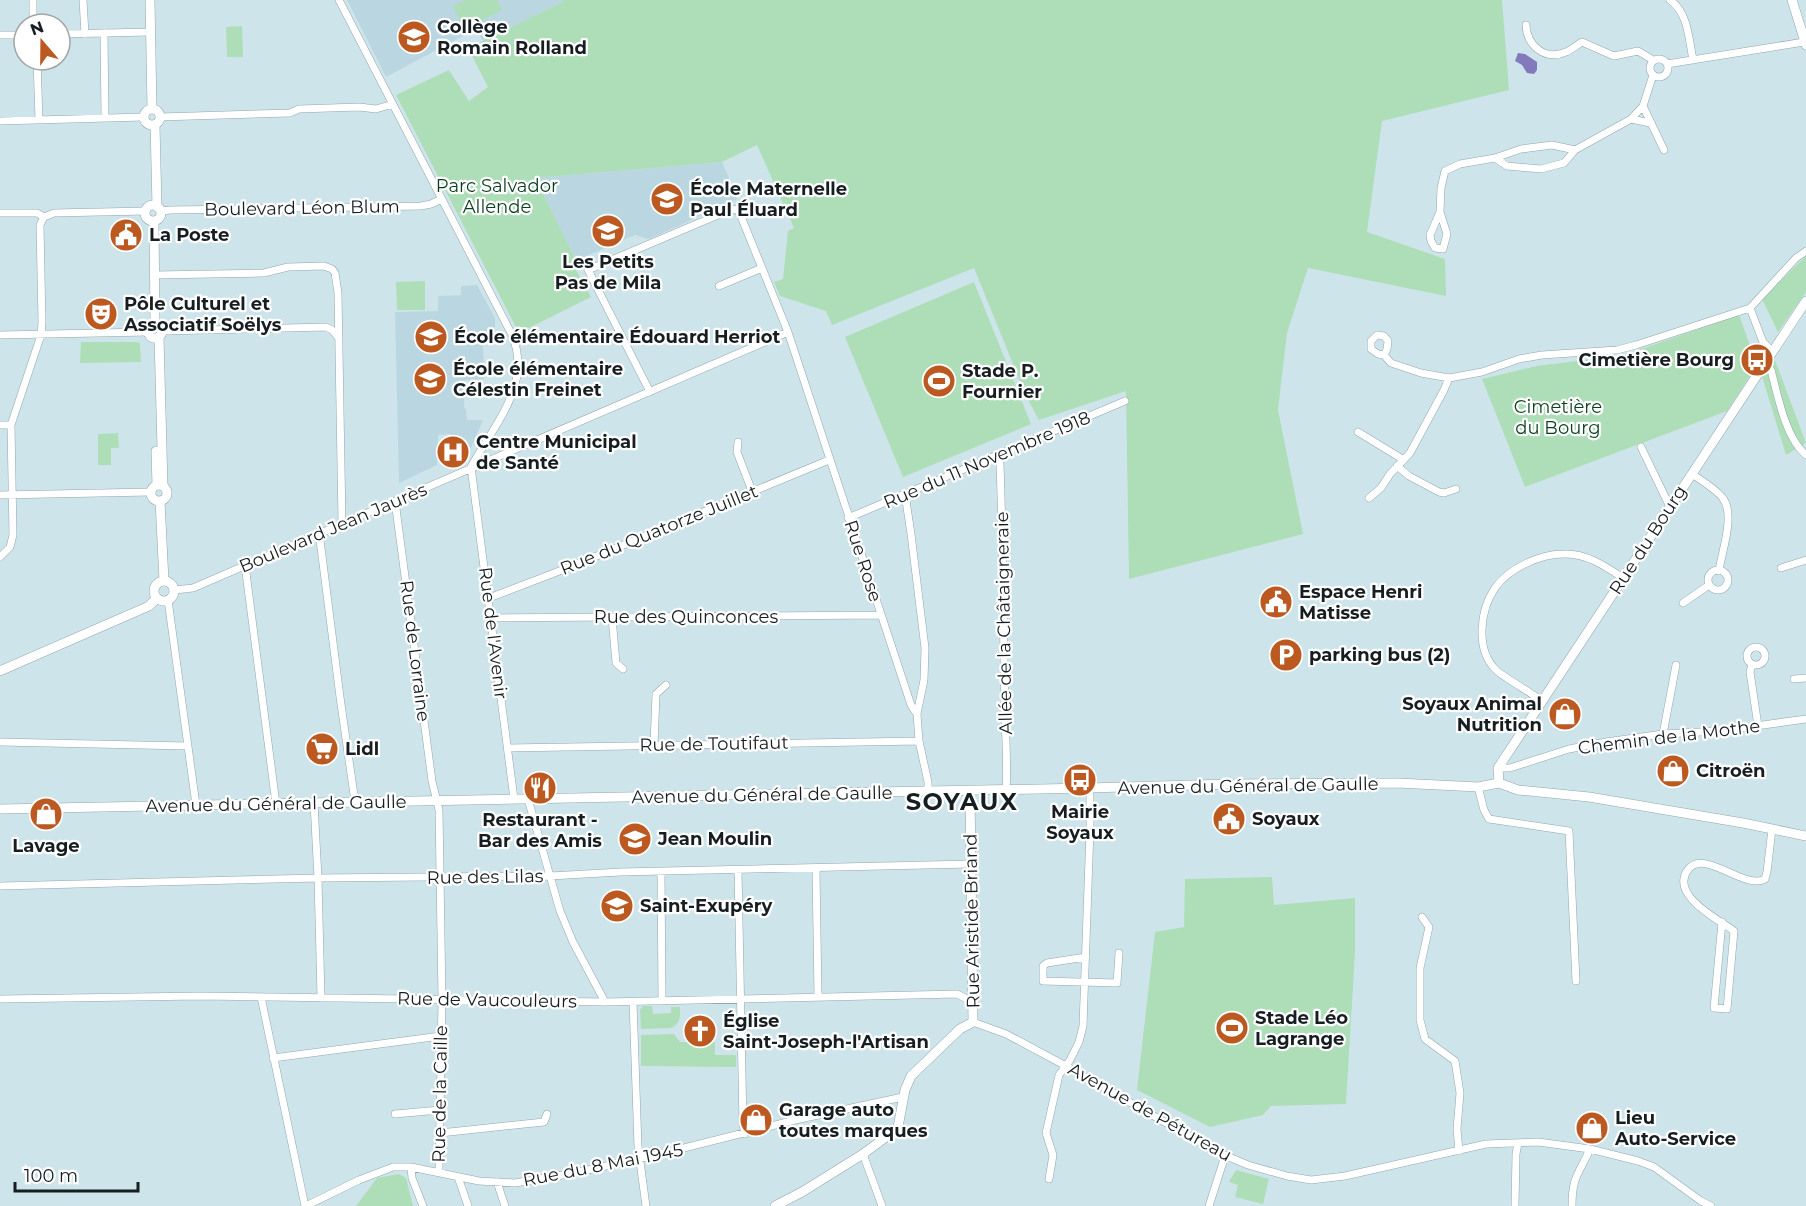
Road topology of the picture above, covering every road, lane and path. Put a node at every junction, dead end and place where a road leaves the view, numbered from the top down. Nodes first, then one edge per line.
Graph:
1 (83, 0) edge
2 (150, 0) edge
3 (339, 0) edge
4 (1670, 0) edge
5 (1792, 0) edge
6 (1526, 25) dead end
7 (150, 32) junction
8 (104, 33) junction
9 (72, 34) edge
10 (85, 34) junction
11 (1805, 44) edge
12 (1653, 60) junction
13 (1693, 60) junction
14 (1667, 64) junction
15 (37, 72) edge
16 (1653, 75) junction
17 (393, 104) junction
18 (1643, 106) junction
19 (105, 118) junction
20 (1631, 119) junction
21 (39, 120) junction
22 (0, 121) edge
23 (152, 121) junction
24 (1650, 123) junction
25 (1575, 150) junction
26 (1664, 150) dead end
27 (1495, 158) junction
28 (442, 199) junction
29 (154, 209) junction
30 (1440, 212) junction
31 (0, 213) edge
32 (44, 217) junction
33 (1806, 251) edge
34 (762, 268) junction
35 (155, 276) junction
36 (719, 286) dead end
37 (1806, 301) edge
38 (1750, 308) junction
39 (156, 332) junction
40 (788, 332) junction
41 (41, 334) junction
42 (0, 335) edge
43 (338, 337) junction
44 (1773, 352) junction
45 (1384, 355) dead end
46 (1766, 362) junction
47 (1449, 378) junction
48 (650, 392) junction
49 (1125, 401) dead end
50 (0, 425) edge
51 (11, 425) junction
52 (1358, 432) dead end
53 (738, 442) dead end
54 (1641, 447) dead end
55 (1806, 455) edge
56 (998, 456) junction
57 (829, 460) junction
58 (1404, 460) junction
59 (1397, 466) junction
60 (471, 467) junction
61 (1692, 474) junction
62 (157, 488) junction
63 (1456, 489) dead end
64 (752, 491) junction
65 (13, 494) junction
66 (905, 494) junction
67 (0, 495) edge
68 (1369, 498) dead end
69 (160, 501) junction
70 (395, 501) junction
71 (1670, 507) junction
72 (848, 518) junction
73 (342, 524) junction
74 (319, 532) junction
75 (0, 557) edge
76 (1806, 560) edge
77 (245, 565) junction
78 (1781, 568) dead end
79 (1719, 571) junction
80 (1623, 578) junction
81 (164, 581) junction
82 (1709, 585) junction
83 (174, 590) junction
84 (157, 598) junction
85 (489, 598) junction
86 (168, 600) junction
87 (1683, 603) dead end
88 (880, 615) junction
89 (612, 617) junction
90 (491, 618) junction
91 (1752, 664) dead end
92 (1676, 665) dead end
93 (623, 669) dead end
94 (0, 671) edge
95 (1806, 678) edge
96 (1794, 679) dead end
97 (666, 685) dead end
98 (1542, 701) junction
99 (917, 714) junction
100 (1806, 719) edge
101 (1758, 726) junction
102 (1663, 734) junction
103 (919, 741) junction
104 (0, 742) edge
105 (654, 745) junction
106 (188, 746) junction
107 (508, 748) junction
108 (1498, 768) junction
109 (1498, 783) junction
110 (1478, 787) junction
111 (1088, 788) junction
112 (970, 790) junction
113 (1006, 790) junction
114 (928, 792) junction
115 (514, 799) junction
116 (528, 799) junction
117 (436, 801) junction
118 (355, 802) junction
119 (314, 803) junction
120 (276, 804) junction
121 (196, 806) junction
122 (0, 809) edge
123 (1772, 829) junction
124 (1806, 836) edge
125 (971, 864) junction
126 (816, 869) junction
127 (738, 870) junction
128 (661, 872) junction
129 (550, 876) junction
130 (318, 878) junction
131 (440, 878) junction
132 (0, 886) edge
133 (1422, 917) dead end
134 (1722, 922) junction
135 (1119, 953) dead end
136 (1086, 957) junction
137 (1576, 981) dead end
138 (1086, 983) junction
139 (261, 997) junction
140 (818, 997) junction
141 (321, 998) junction
142 (0, 999) edge
143 (740, 999) junction
144 (442, 1000) junction
145 (662, 1001) junction
146 (605, 1002) junction
147 (633, 1002) junction
148 (973, 1002) junction
149 (973, 1022) junction
150 (441, 1036) junction
151 (273, 1058) junction
152 (1066, 1066) junction
153 (903, 1097) junction
154 (440, 1110) junction
155 (395, 1114) dead end
156 (547, 1114) dead end
157 (440, 1133) junction
158 (745, 1134) junction
159 (1518, 1143) junction
160 (1590, 1149) junction
161 (1459, 1151) junction
162 (863, 1154) junction
163 (1225, 1156) junction
164 (639, 1158) junction
165 (411, 1167) junction
166 (439, 1172) junction
167 (458, 1177) junction
168 (1048, 1179) dead end
169 (497, 1182) junction
170 (305, 1206) edge
171 (423, 1206) edge
172 (468, 1206) edge
173 (505, 1206) edge
174 (646, 1206) edge
175 (775, 1206) edge
176 (882, 1206) edge
177 (1209, 1206) edge
178 (1515, 1206) edge
179 (1572, 1206) edge
180 (1711, 1206) edge

1 - 10 street
2 - 7 street
3 - 17 street
4 - 13 street
5 - 11 street
6 - 12 street
7 - 8 street
7 - 23 street
8 - 10 street
8 - 19 street
9 - 10 street
11 - 13 street
12 - 14 street
12 - 16 street
13 - 14 street
14 - 16 street
15 - 21 street
16 - 18 street
17 - 23 street
17 - 28 street
18 - 20 street
18 - 24 street
19 - 21 street
19 - 23 street
20 - 24 street
20 - 25 street
21 - 22 street
23 - 29 street
24 - 26 street
25 - 27 street
25 - 27 street
27 - 30 street
28 - 29 street, Boulevard Léon Blum
28 - 60 street
29 - 32 street, Boulevard Léon Blum
29 - 35 street
30 - 30 street
31 - 32 street, Boulevard Léon Blum
32 - 41 street
33 - 38 street
34 - 36 street
34 - 40 street, Rue Rose
34 - 48 street, Rue Rose
35 - 39 street
35 - 43 street
37 - 44 street, Rue du Bourg
38 - 44 street
38 - 47 street
39 - 41 street
39 - 43 street
39 - 62 street
40 - 48 street, Boulevard Jean Jaurès
40 - 57 street, Rue Rose
41 - 42 street
41 - 51 street
43 - 73 street
44 - 46 street, Rue du Bourg
45 - 47 street
46 - 55 street
46 - 61 street, Rue du Bourg
47 - 58 street
48 - 60 street, Boulevard Jean Jaurès
49 - 56 street, Rue du 11 Novembre 1918
50 - 51 street
51 - 65 street
52 - 58 street
53 - 64 street
54 - 71 street
56 - 66 street, Rue du 11 Novembre 1918
56 - 113 street, Allée de la Châtaigneraie
57 - 64 street, Rue du Quatorze Juillet
57 - 72 street, Rue Rose
58 - 59 street
59 - 63 street
59 - 68 street
60 - 70 street, Boulevard Jean Jaurès
60 - 85 street, Rue de l'Avenir
61 - 71 street, Rue du Bourg
61 - 79 street
62 - 65 street
62 - 69 street
62 - 69 street
64 - 85 street, Rue du Quatorze Juillet
65 - 67 street
65 - 75 street
66 - 72 street, Rue du 11 Novembre 1918
66 - 99 street
69 - 81 street
70 - 73 street, Boulevard Jean Jaurès
70 - 117 street, Rue de Lorraine
71 - 80 street, Rue du Bourg
72 - 88 street, Rue Rose
73 - 74 street, Boulevard Jean Jaurès
74 - 77 street, Boulevard Jean Jaurès
74 - 118 street
76 - 78 street
77 - 83 street, Boulevard Jean Jaurès
77 - 120 street
79 - 82 street
79 - 82 street
80 - 98 street, Rue du Bourg
80 - 98 street
81 - 83 street
81 - 84 street
82 - 87 street
83 - 86 street
84 - 86 street
84 - 94 street
85 - 90 street, Rue de l'Avenir
86 - 106 street
88 - 89 street, Rue des Quinconces
88 - 99 street, Rue Rose
89 - 90 street, Rue des Quinconces
89 - 93 street
90 - 107 street, Rue de l'Avenir
91 - 101 street
92 - 102 street
95 - 96 street
97 - 105 street
98 - 108 street, Rue du Bourg
99 - 103 street, Rue Rose
100 - 101 street, Chemin de la Mothe
101 - 102 street, Chemin de la Mothe
102 - 108 street, Chemin de la Mothe
103 - 105 street, Rue de Toutifaut
103 - 114 street, Rue Rose
104 - 106 street
105 - 107 street, Rue de Toutifaut
106 - 121 street
107 - 115 street, Rue de l'Avenir
108 - 109 street
109 - 110 street, Avenue du Général de Gaulle
109 - 123 street, Avenue du Général de Gaulle
110 - 111 street, Avenue du Général de Gaulle
110 - 137 street
111 - 113 street, Avenue du Général de Gaulle
111 - 136 street
112 - 113 street, Avenue du Général de Gaulle
112 - 114 street, Avenue du Général de Gaulle
112 - 125 street, Rue Aristide Briand
114 - 116 street, Avenue du Général de Gaulle
115 - 116 street, Avenue du Général de Gaulle
115 - 117 street, Avenue du Général de Gaulle
116 - 129 street
117 - 118 street, Avenue du Général de Gaulle
117 - 131 street, Rue de la Caille
118 - 119 street, Avenue du Général de Gaulle
119 - 120 street, Avenue du Général de Gaulle
119 - 130 street
120 - 121 street, Avenue du Général de Gaulle
121 - 122 street, Avenue du Général de Gaulle
123 - 124 street, Avenue du Général de Gaulle
123 - 134 street
125 - 126 street, Rue des Lilas
125 - 148 street, Rue Aristide Briand
126 - 127 street, Rue des Lilas
126 - 140 street
127 - 128 street, Rue des Lilas
127 - 143 street
128 - 129 street, Rue des Lilas
128 - 145 street
129 - 131 street, Rue des Lilas
129 - 146 street
130 - 131 street, Rue des Lilas
130 - 132 street, Rue des Lilas
130 - 141 street
131 - 144 street, Rue de la Caille
133 - 161 street
134 - 134 street
135 - 138 street
136 - 138 street
136 - 138 street
138 - 152 street
139 - 141 street, Rue de Vaucouleurs
139 - 142 street, Rue de Vaucouleurs
139 - 151 street
140 - 143 street, Rue de Vaucouleurs
140 - 148 street, Rue de Vaucouleurs
141 - 144 street, Rue de Vaucouleurs
143 - 145 street, Rue de Vaucouleurs
143 - 158 street
144 - 146 street, Rue de Vaucouleurs
144 - 150 street, Rue de la Caille
145 - 147 street, Rue de Vaucouleurs
146 - 147 street, Rue de Vaucouleurs
147 - 164 street
148 - 149 street, Rue Aristide Briand
149 - 152 street, Avenue de Pétureau
149 - 153 street, Rue Aristide Briand
150 - 151 street
150 - 154 street, Rue de la Caille
151 - 170 street
152 - 163 street, Avenue de Pétureau
152 - 168 street
153 - 158 street, Rue du 8 Mai 1945
153 - 162 street, Rue Aristide Briand
154 - 155 street
154 - 157 street, Rue de la Caille
156 - 157 street
157 - 166 street, Rue de la Caille
158 - 164 street, Rue du 8 Mai 1945
159 - 160 street, Avenue de Pétureau
159 - 161 street, Avenue de Pétureau
159 - 178 street
160 - 179 street
160 - 180 street, Avenue de Pétureau
161 - 163 street, Avenue de Pétureau
162 - 175 street, Rue Aristide Briand
162 - 176 street
163 - 177 street
164 - 169 street, Rue du 8 Mai 1945
164 - 174 street
165 - 166 street, Rue du 8 Mai 1945
165 - 170 street, Rue du 8 Mai 1945
165 - 171 street
166 - 167 street, Rue du 8 Mai 1945
167 - 169 street, Rue du 8 Mai 1945
167 - 172 street
169 - 173 street

